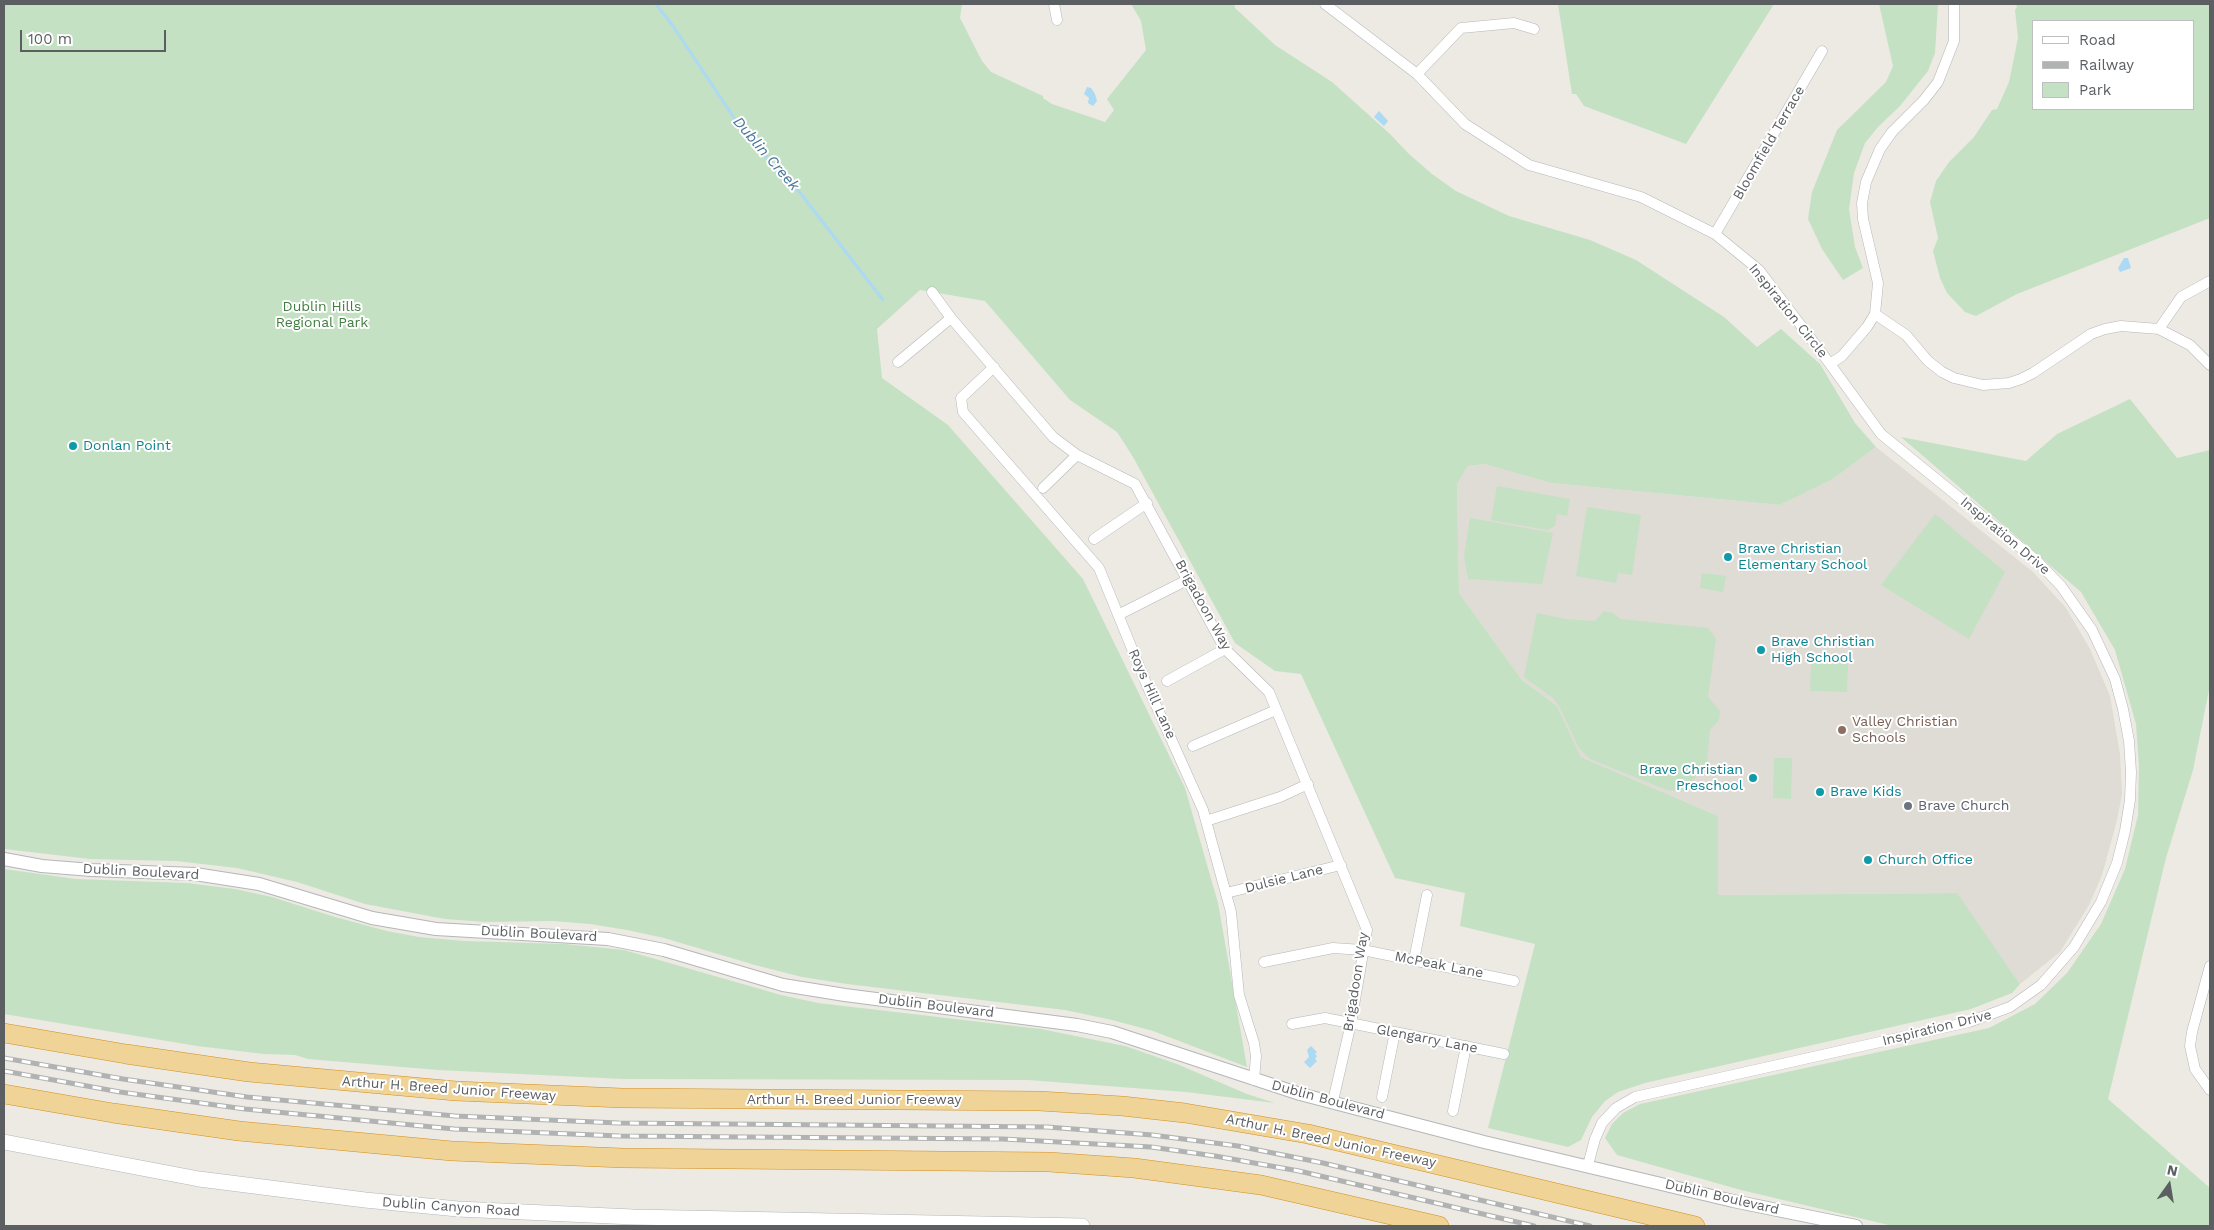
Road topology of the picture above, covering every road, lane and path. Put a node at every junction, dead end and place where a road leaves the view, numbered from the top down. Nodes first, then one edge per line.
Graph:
1 (1054, 4) edge
2 (1326, 4) edge
3 (1954, 4) edge
4 (1057, 20) dead end
5 (1534, 29) dead end
6 (1822, 52) dead end
7 (1416, 74) junction
8 (1715, 234) junction
9 (2210, 282) edge
10 (932, 292) dead end
11 (1875, 314) junction
12 (951, 318) junction
13 (2159, 329) junction
14 (898, 362) dead end
15 (1830, 364) junction
16 (2210, 365) edge
17 (994, 367) junction
18 (1077, 455) junction
19 (1043, 488) dead end
20 (1147, 503) junction
21 (1094, 539) dead end
22 (1189, 579) junction
23 (1118, 615) junction
24 (1225, 649) junction
25 (1167, 681) dead end
26 (1276, 710) junction
27 (1193, 746) dead end
28 (1308, 784) junction
29 (1206, 821) junction
30 (4, 859) edge
31 (1341, 865) junction
32 (1226, 893) junction
33 (1427, 895) dead end
34 (1363, 950) junction
35 (1414, 960) junction
36 (1264, 962) dead end
37 (2210, 966) edge
38 (1514, 981) dead end
39 (2208, 982) edge
40 (1351, 1023) junction
41 (1292, 1024) dead end
42 (1395, 1032) junction
43 (4, 1033) edge
44 (1466, 1046) junction
45 (1504, 1054) dead end
46 (1254, 1080) junction
47 (2210, 1090) edge
48 (4, 1094) edge
49 (1382, 1097) dead end
50 (1333, 1102) junction
51 (1453, 1111) dead end
52 (4, 1142) edge
53 (1588, 1165) junction
54 (1082, 1226) edge
55 (1439, 1226) edge
56 (1696, 1226) edge
57 (1856, 1226) edge

1 - 4 street
2 - 7 street, Inspiration Circle
3 - 11 street, Inspiration Circle
5 - 7 street
6 - 8 street, Bloomfield Terrace
7 - 8 street, Inspiration Circle
8 - 15 street, Inspiration Circle
9 - 13 street
10 - 12 street, Brigadoon Way
11 - 13 street
11 - 15 street, Inspiration Circle
12 - 14 street
12 - 17 street, Brigadoon Way
13 - 16 street
15 - 53 street, Inspiration Drive
17 - 18 street, Brigadoon Way
17 - 23 street, Roys Hill Lane
18 - 19 street
18 - 20 street, Brigadoon Way
20 - 21 street
20 - 22 street, Brigadoon Way
22 - 23 street
22 - 24 street, Brigadoon Way
23 - 29 street, Roys Hill Lane
24 - 25 street
24 - 26 street, Brigadoon Way
26 - 27 street
26 - 28 street, Brigadoon Way
28 - 29 street
28 - 31 street, Brigadoon Way
29 - 32 street, Roys Hill Lane
30 - 46 street, Dublin Boulevard
31 - 32 street, Dulsie Lane
31 - 34 street, Brigadoon Way
32 - 46 street, Roys Hill Lane
33 - 35 street
34 - 35 street, McPeak Lane
34 - 36 street, McPeak Lane
34 - 40 street, Brigadoon Way
35 - 38 street, McPeak Lane
37 - 39 street
39 - 47 street
40 - 41 street, Glengarry Lane
40 - 42 street, Glengarry Lane
40 - 50 street, Brigadoon Way
42 - 44 street, Glengarry Lane
42 - 49 street
43 - 56 highway, Arthur H. Breed Junior Freeway
44 - 45 street, Glengarry Lane
44 - 51 street
46 - 50 street, Dublin Boulevard
48 - 55 highway
50 - 53 street, Dublin Boulevard
52 - 54 main road, Dublin Canyon Road
53 - 57 street, Dublin Boulevard

